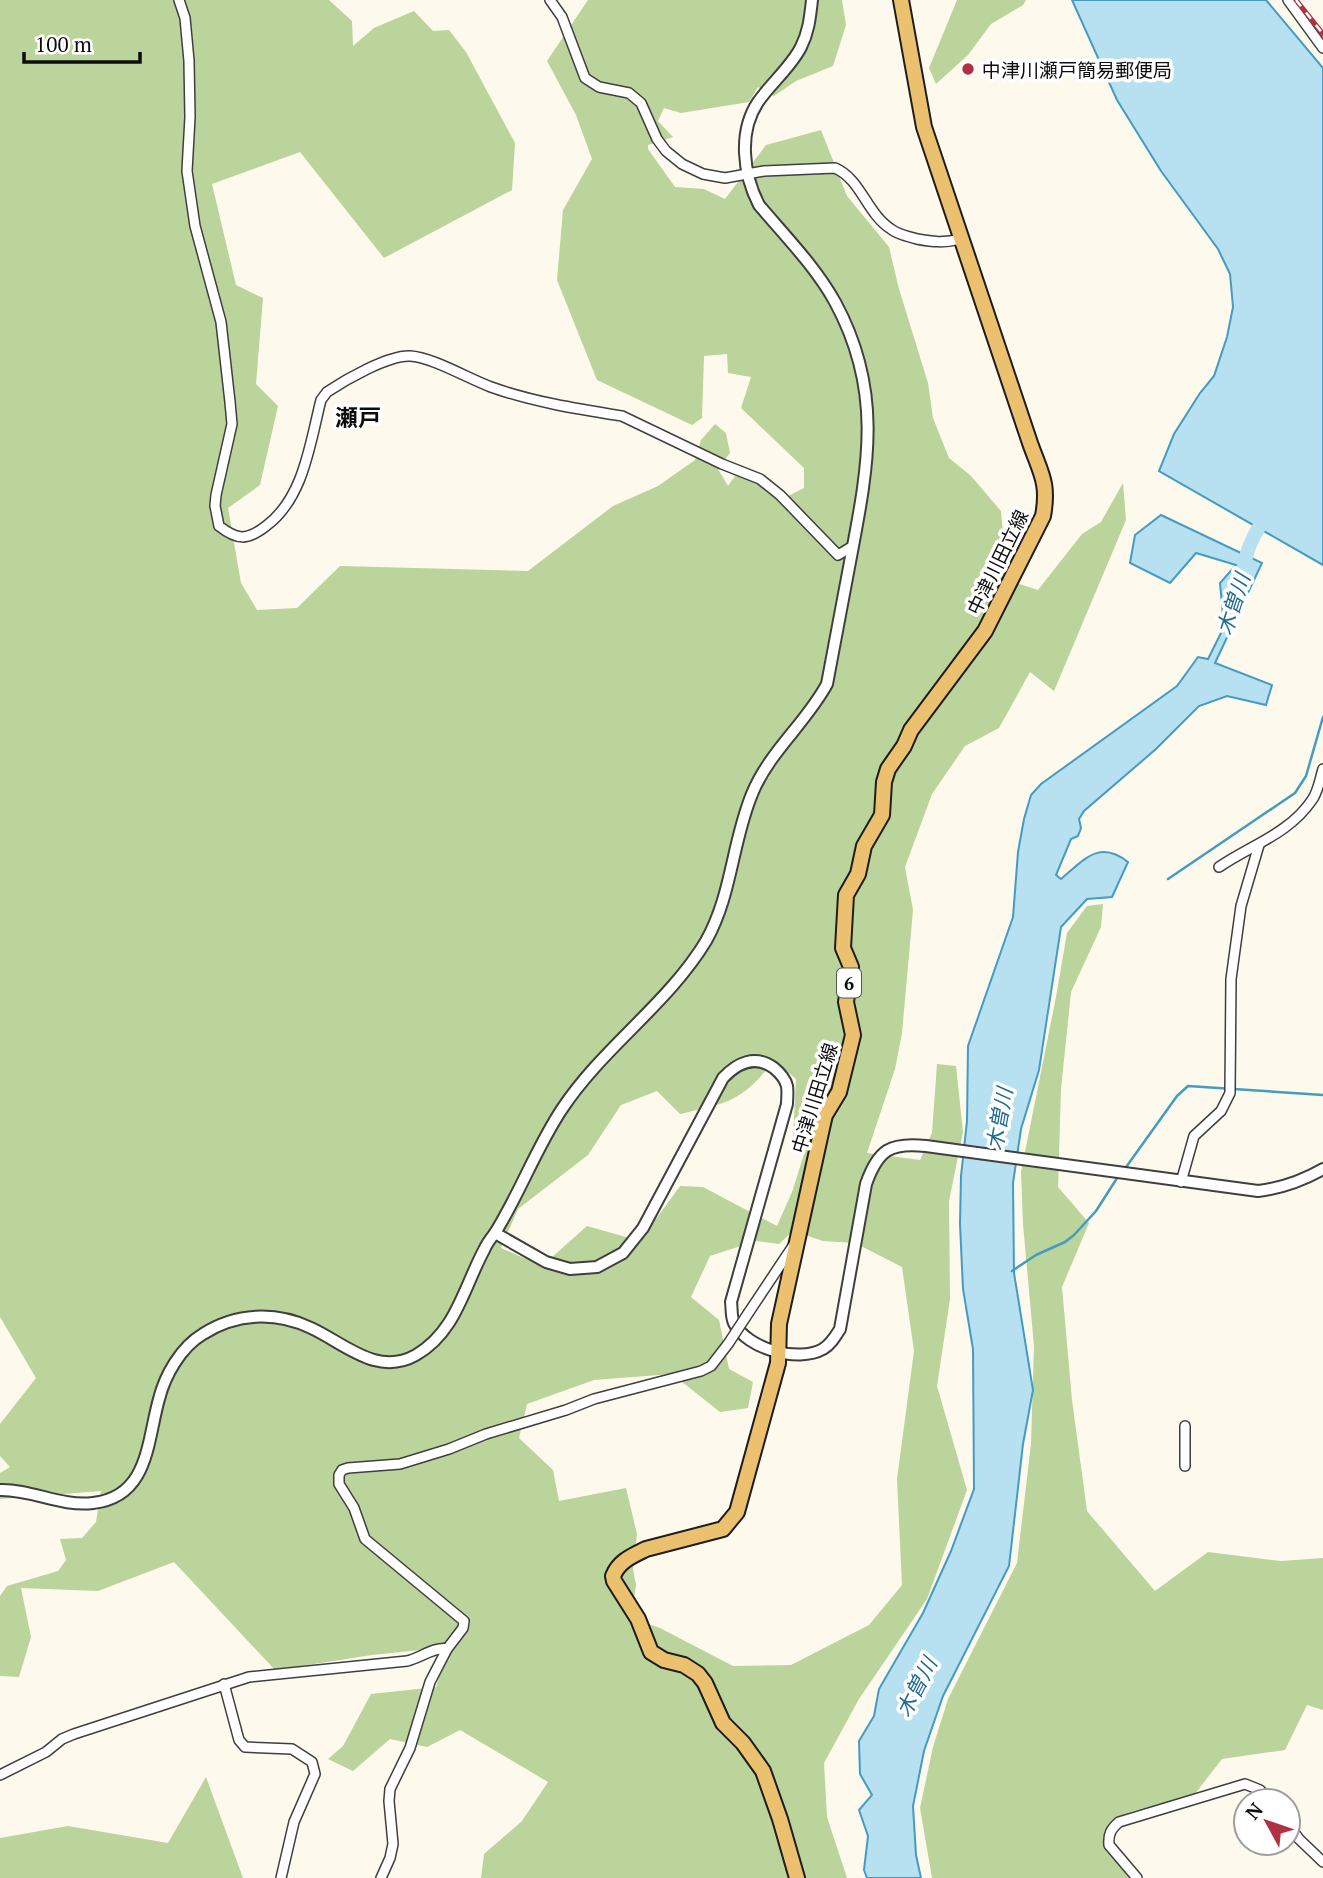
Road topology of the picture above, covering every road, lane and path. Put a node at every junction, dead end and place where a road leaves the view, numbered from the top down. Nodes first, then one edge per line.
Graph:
1 (179, 0) edge
2 (550, 0) edge
3 (812, 0) edge
4 (901, 0) edge
5 (1288, 0) edge
6 (1323, 48) edge
7 (748, 175) junction
8 (961, 239) junction
9 (853, 546) junction
10 (1323, 769) edge
11 (1259, 845) junction
12 (1219, 867) dead end
13 (1323, 1169) edge
14 (1181, 1182) junction
15 (495, 1233) junction
16 (798, 1239) junction
17 (779, 1352) junction
18 (1185, 1426) dead end
19 (1185, 1466) dead end
20 (0, 1490) edge
21 (447, 1649) junction
22 (224, 1684) junction
23 (0, 1775) edge
24 (1235, 1787) edge
25 (1252, 1787) edge
26 (1232, 1788) edge
27 (1302, 1842) edge
28 (1323, 1863) edge
29 (281, 1878) edge
30 (381, 1878) edge
31 (797, 1878) edge
32 (1137, 1878) edge

1 - 9 street
2 - 7 street
3 - 7 street
4 - 8 main road, 中津川田立線 / 6
5 - 6 street
7 - 8 street
7 - 9 street
8 - 16 main road, 中津川田立線 / 6
9 - 15 street
10 - 11 street
11 - 12 street
11 - 14 street
13 - 14 street
14 - 17 street
15 - 17 street
15 - 20 street
16 - 17 main road, 中津川田立線 / 6
16 - 21 street, bridge
17 - 31 main road, 中津川田立線 / 6
18 - 19 street
21 - 22 street
21 - 30 street
22 - 23 street
22 - 29 street
24 - 25 street
26 - 32 street
27 - 28 street

